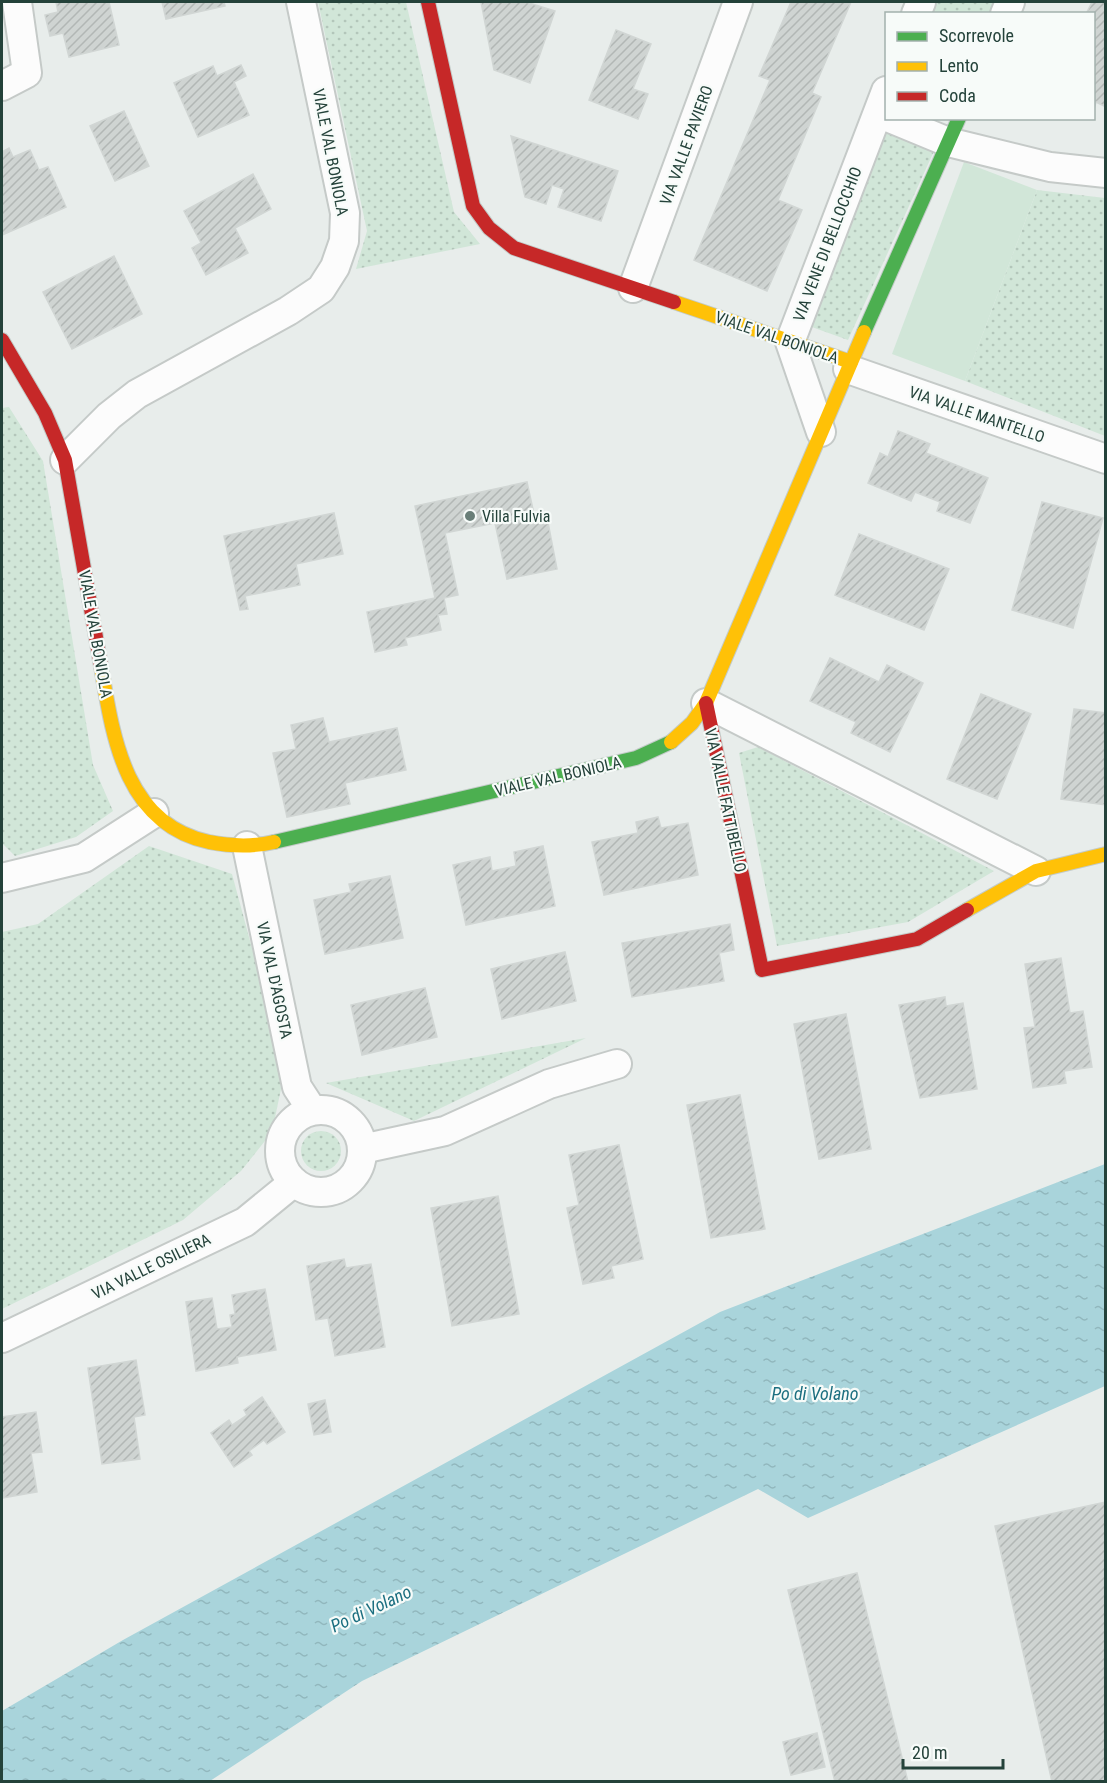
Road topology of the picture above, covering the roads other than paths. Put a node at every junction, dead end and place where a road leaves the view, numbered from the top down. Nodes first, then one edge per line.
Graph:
1 (17, 2) edge
2 (301, 2) edge
3 (428, 2) edge
4 (738, 2) edge
5 (2, 86) edge
6 (885, 110) edge
7 (919, 120) edge
8 (953, 130) edge
9 (1106, 173) edge
10 (633, 288) junction
11 (2, 340) edge
12 (790, 342) junction
13 (849, 366) junction
14 (821, 432) junction
15 (1106, 459) edge
16 (65, 460) junction
17 (706, 703) junction
18 (154, 813) junction
19 (247, 846) junction
20 (1106, 854) edge
21 (1036, 871) junction
22 (2, 878) edge
23 (617, 1064) dead end
24 (312, 1110) junction
25 (362, 1149) junction
26 (294, 1182) junction
27 (2, 1338) edge

1 - 5 street
2 - 16 street, VIALE VAL BONIOLA
3 - 10 street, VIALE VAL BONIOLA
4 - 10 street, VIA VALLE PAVIERO
6 - 12 street, VIA VENE DI BELLOCCHIO
7 - 8 street
8 - 9 street
8 - 13 street
10 - 12 street, VIALE VAL BONIOLA
11 - 16 street
12 - 13 street, VIALE VAL BONIOLA
12 - 14 street, VIA VENE DI BELLOCCHIO
13 - 14 street
13 - 15 street, VIA VALLE MANTELLO
14 - 17 street
16 - 18 street, VIALE VAL BONIOLA
17 - 19 street, VIALE VAL BONIOLA
17 - 21 street, VIA VALLE FATTIBELLO
17 - 21 street, VIA VALLE FATTIBELLO
18 - 19 street, VIALE VAL BONIOLA
18 - 22 street
19 - 24 street, VIA VAL D'AGOSTA
20 - 21 street, VIA VALLE FATTIBELLO
23 - 25 street
24 - 25 street
24 - 26 street
25 - 26 street
26 - 27 street, VIA VALLE OSILIERA

